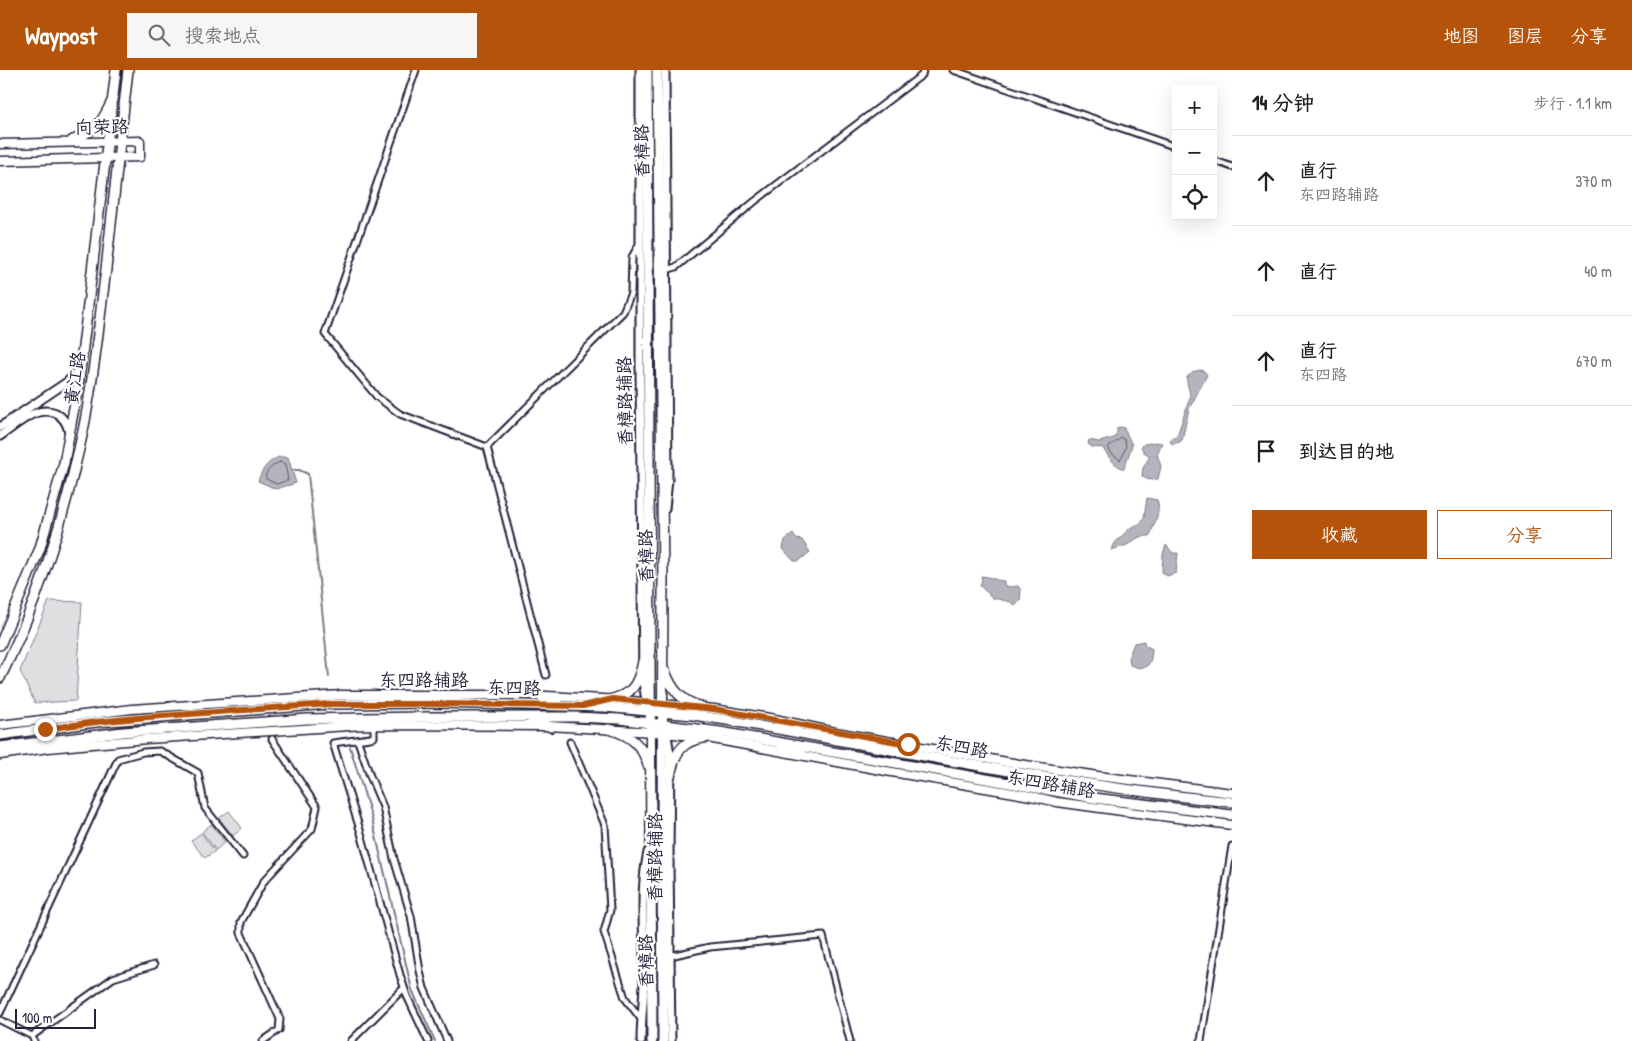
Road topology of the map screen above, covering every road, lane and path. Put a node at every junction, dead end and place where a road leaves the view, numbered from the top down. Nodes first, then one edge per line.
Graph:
1 (116, 70) edge
2 (128, 70) edge
3 (416, 70) edge
4 (640, 70) edge
5 (647, 70) edge
6 (657, 70) edge
7 (665, 70) edge
8 (923, 70) edge
9 (953, 70) edge
10 (112, 101) junction
11 (125, 102) junction
12 (107, 141) junction
13 (120, 141) junction
14 (64, 142) junction
15 (0, 144) edge
16 (1172, 146) edge
17 (105, 157) junction
18 (118, 157) junction
19 (0, 160) edge
20 (1217, 161) edge
21 (1232, 167) edge
22 (648, 176) junction
23 (641, 208) junction
24 (640, 241) junction
25 (666, 270) junction
26 (82, 356) junction
27 (0, 427) edge
28 (70, 435) junction
29 (0, 436) edge
30 (488, 447) junction
31 (662, 526) junction
32 (0, 645) edge
33 (643, 661) junction
34 (663, 661) junction
35 (546, 675) dead end
36 (0, 678) edge
37 (540, 696) junction
38 (613, 699) junction
39 (568, 706) junction
40 (583, 706) junction
41 (649, 706) junction
42 (702, 707) junction
43 (663, 709) junction
44 (525, 718) junction
45 (776, 720) junction
46 (0, 725) edge
47 (374, 726) junction
48 (650, 726) junction
49 (551, 727) junction
50 (608, 729) junction
51 (664, 729) junction
52 (0, 735) edge
53 (807, 735) junction
54 (740, 736) junction
55 (272, 738) dead end
56 (703, 738) junction
57 (358, 740) junction
58 (770, 741) junction
59 (570, 742) dead end
60 (0, 747) edge
61 (0, 755) edge
62 (802, 755) junction
63 (670, 777) junction
64 (650, 778) junction
65 (1232, 793) edge
66 (1232, 802) edge
67 (1229, 815) edge
68 (1232, 824) edge
69 (650, 844) junction
70 (1232, 846) edge
71 (244, 856) dead end
72 (670, 956) junction
73 (154, 965) dead end
74 (404, 988) junction
75 (0, 1013) edge
76 (641, 1019) junction
77 (0, 1020) edge
78 (33, 1039) edge
79 (263, 1041) edge
80 (351, 1041) edge
81 (428, 1041) edge
82 (447, 1041) edge
83 (640, 1041) edge
84 (652, 1041) edge
85 (663, 1041) edge
86 (671, 1041) edge
87 (850, 1041) edge
88 (1201, 1041) edge

1 - 10 main road, 黄江路
2 - 11 main road, 黄江路
3 - 30 street
4 - 23 street, 香樟路辅路
5 - 22 main road, 香樟路
6 - 31 main road, 香樟路
7 - 25 street
8 - 25 street
9 - 16 street
10 - 11 main road
10 - 12 main road, 黄江路
10 - 14 main road
11 - 13 main road, 黄江路
12 - 13 main road, 向荣路
12 - 14 main road, 向荣路
12 - 17 main road, 黄江路
13 - 18 main road, 黄江路
13 - 18 main road, 向荣路
14 - 15 main road, 向荣路
17 - 18 main road, 向荣路
17 - 19 main road, 向荣路
17 - 26 main road, 黄江路
18 - 36 main road, 黄江路
20 - 21 street
22 - 23 main road
22 - 41 main road, 香樟路
23 - 24 street, 香樟路辅路
24 - 30 street
24 - 33 street, 香樟路辅路
25 - 31 street
26 - 27 street
26 - 28 main road, 黄江路
28 - 29 street
28 - 32 main road, 黄江路
30 - 35 street
31 - 34 main road, 香樟路
33 - 38 main road
33 - 41 street, 香樟路辅路
34 - 42 main road
34 - 43 main road, 香樟路
37 - 38 main road, 东四路辅路
37 - 39 main road
37 - 46 main road, 东四路辅路
38 - 40 main road
38 - 41 main road, 东四路辅路
39 - 40 main road, 东四路
39 - 52 main road, 东四路
40 - 41 main road, 东四路
41 - 43 main road, 东四路
41 - 48 main road, 香樟路
42 - 43 main road, 东四路辅路
42 - 45 main road, 东四路辅路
43 - 51 main road, 香樟路
43 - 53 main road, 东四路
44 - 48 main road, 东四路
44 - 49 main road
44 - 60 main road, 东四路
45 - 53 main road
45 - 65 main road, 东四路辅路
47 - 49 main road
47 - 57 street
47 - 61 main road
48 - 50 main road
48 - 51 main road, 东四路
48 - 64 main road, 香樟路
49 - 50 main road
50 - 64 main road
51 - 54 main road, 东四路
51 - 56 main road, 东四路辅路
51 - 63 street, 香樟路辅路
51 - 85 main road, 香樟路
53 - 66 main road, 东四路
54 - 56 main road
54 - 58 main road, 东四路
55 - 79 street
56 - 62 main road, 东四路辅路
56 - 63 main road
57 - 74 street
57 - 82 street
58 - 62 main road
58 - 67 main road, 东四路
59 - 76 street
62 - 68 main road, 东四路辅路
63 - 72 street, 香樟路辅路
64 - 69 main road, 香樟路
69 - 76 street, 香樟路
69 - 84 main road, 香樟路
70 - 88 street
71 - 75 street
72 - 86 street, 香樟路辅路
72 - 87 street
73 - 78 street
74 - 80 street
74 - 81 street
76 - 83 street, 香樟路
77 - 78 street

